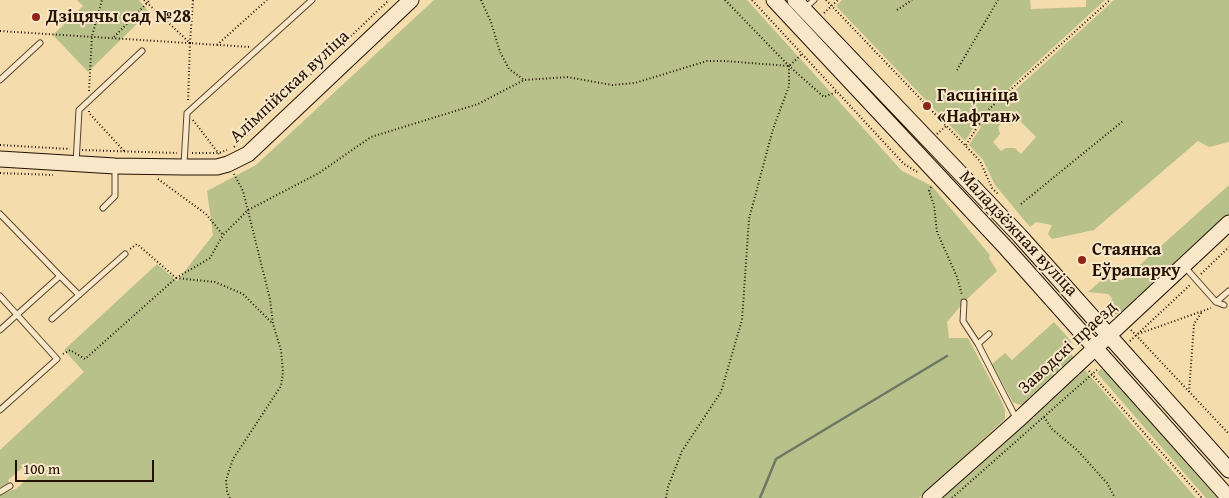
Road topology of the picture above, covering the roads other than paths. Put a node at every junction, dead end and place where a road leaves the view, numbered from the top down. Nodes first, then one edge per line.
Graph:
1 (312, 0) edge
2 (411, 0) edge
3 (774, 0) edge
4 (801, 7) edge
5 (40, 43) dead end
6 (142, 50) dead end
7 (0, 80) edge
8 (76, 156) junction
9 (0, 159) edge
10 (185, 160) junction
11 (115, 166) junction
12 (103, 208) dead end
13 (0, 214) edge
14 (1229, 223) edge
15 (125, 254) road end
16 (1184, 266) junction
17 (60, 276) junction
18 (1229, 291) edge
19 (79, 294) junction
20 (0, 296) edge
21 (964, 302) road end
22 (1216, 302) junction
23 (1224, 305) road end
24 (17, 315) junction
25 (52, 319) dead end
26 (0, 330) edge
27 (989, 334) dead end
28 (1109, 336) junction
29 (978, 344) junction
30 (1097, 348) junction
31 (0, 410) edge
32 (1017, 421) junction
33 (1229, 470) edge
34 (10, 486) dead end
35 (0, 492) edge
36 (930, 498) edge
37 (1229, 498) edge

1 - 10 lane
2 - 10 main road, Алімпійская вуліца
3 - 4 main road, Маладзёжная вуліца
4 - 28 main road, Маладзёжная вуліца
4 - 30 main road, Маладзёжная вуліца
5 - 7 lane
6 - 8 lane
8 - 9 main road, Алімпійская вуліца
8 - 11 main road, Алімпійская вуліца
10 - 11 main road, Алімпійская вуліца
11 - 12 lane
13 - 17 lane
14 - 16 main road, Заводскі праезд
15 - 19 lane
16 - 22 lane
16 - 28 main road, Заводскі праезд
17 - 19 lane
17 - 24 lane
18 - 22 lane
19 - 25 lane
20 - 24 lane
21 - 29 lane
22 - 23 lane
24 - 26 lane
24 - 31 lane
27 - 29 lane
28 - 30 main road, Заводскі праезд
28 - 33 main road, Маладзёжная вуліца
29 - 32 lane
30 - 32 main road, Заводскі праезд
30 - 37 main road, Маладзёжная вуліца
32 - 36 main road, Заводскі праезд
34 - 35 lane

